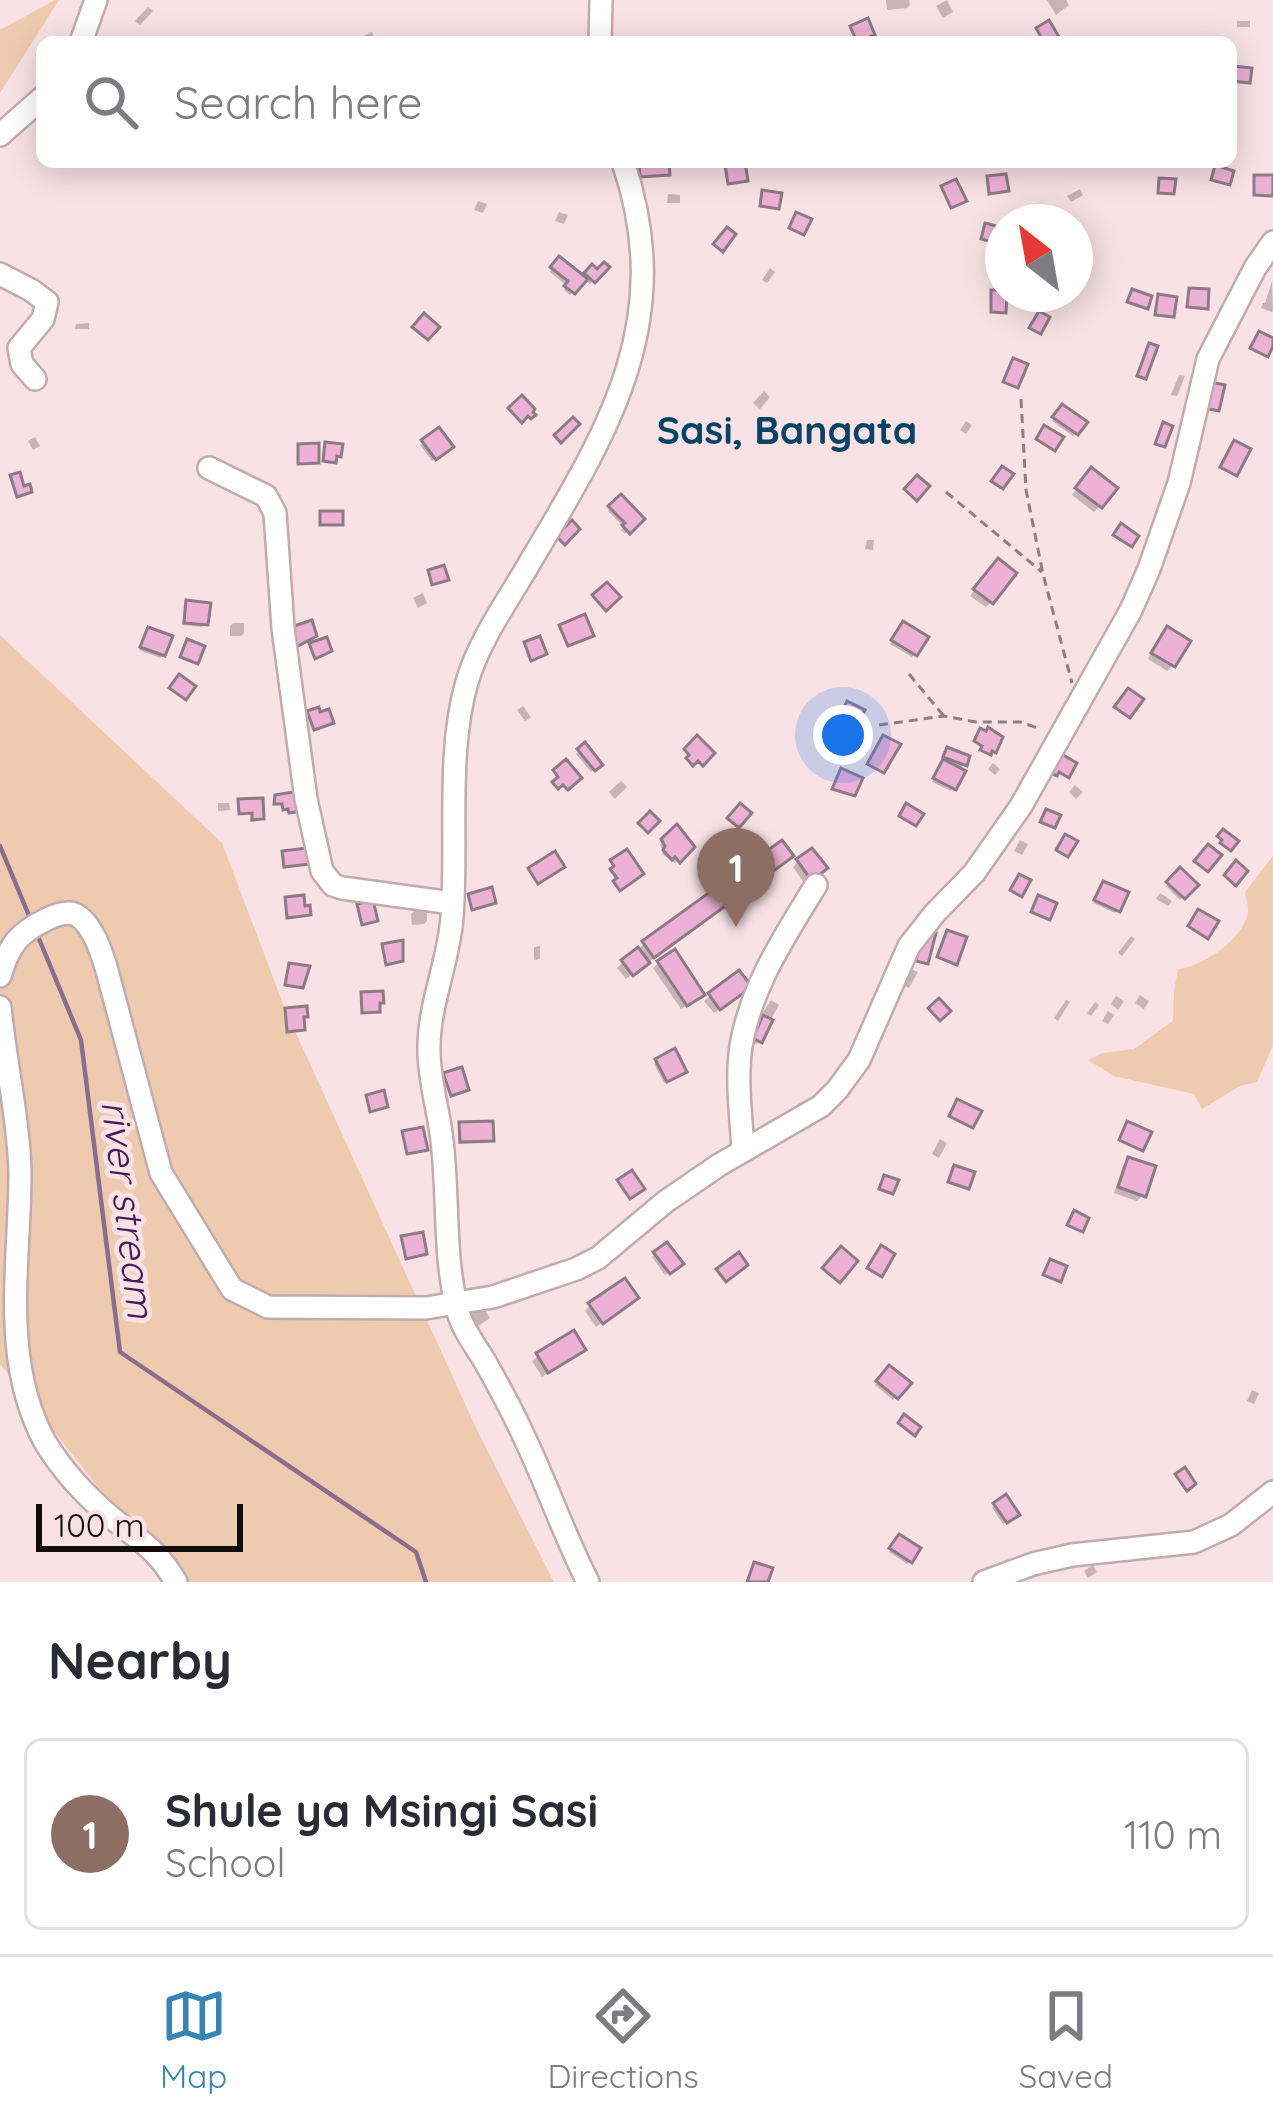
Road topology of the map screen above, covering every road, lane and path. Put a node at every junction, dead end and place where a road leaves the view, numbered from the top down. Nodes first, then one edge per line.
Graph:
1 (97, 0) edge
2 (601, 0) edge
3 (83, 36) edge
4 (600, 36) edge
5 (36, 103) edge
6 (0, 135) edge
7 (624, 168) edge
8 (1273, 242) edge
9 (0, 274) edge
10 (35, 379) dead end
11 (1021, 400) dead end
12 (209, 468) dead end
13 (946, 492) dead end
14 (1043, 574) junction
15 (909, 674) dead end
16 (1076, 708) junction
17 (944, 716) junction
18 (878, 725) dead end
19 (1059, 738) junction
20 (816, 885) dead end
21 (452, 903) junction
22 (0, 976) edge
23 (0, 1007) edge
24 (743, 1150) junction
25 (457, 1303) junction
26 (1273, 1492) edge
27 (176, 1582) edge
28 (588, 1582) edge
29 (984, 1582) edge

1 - 3 street
2 - 4 street
5 - 6 street
7 - 21 street
8 - 16 street
9 - 10 street
11 - 14 path
12 - 21 street
13 - 14 path
14 - 16 path
15 - 17 path
16 - 19 street
17 - 18 path
17 - 19 path
19 - 24 street
20 - 24 street
21 - 25 street
22 - 25 street
23 - 27 street
24 - 25 street
25 - 28 street
26 - 29 street

